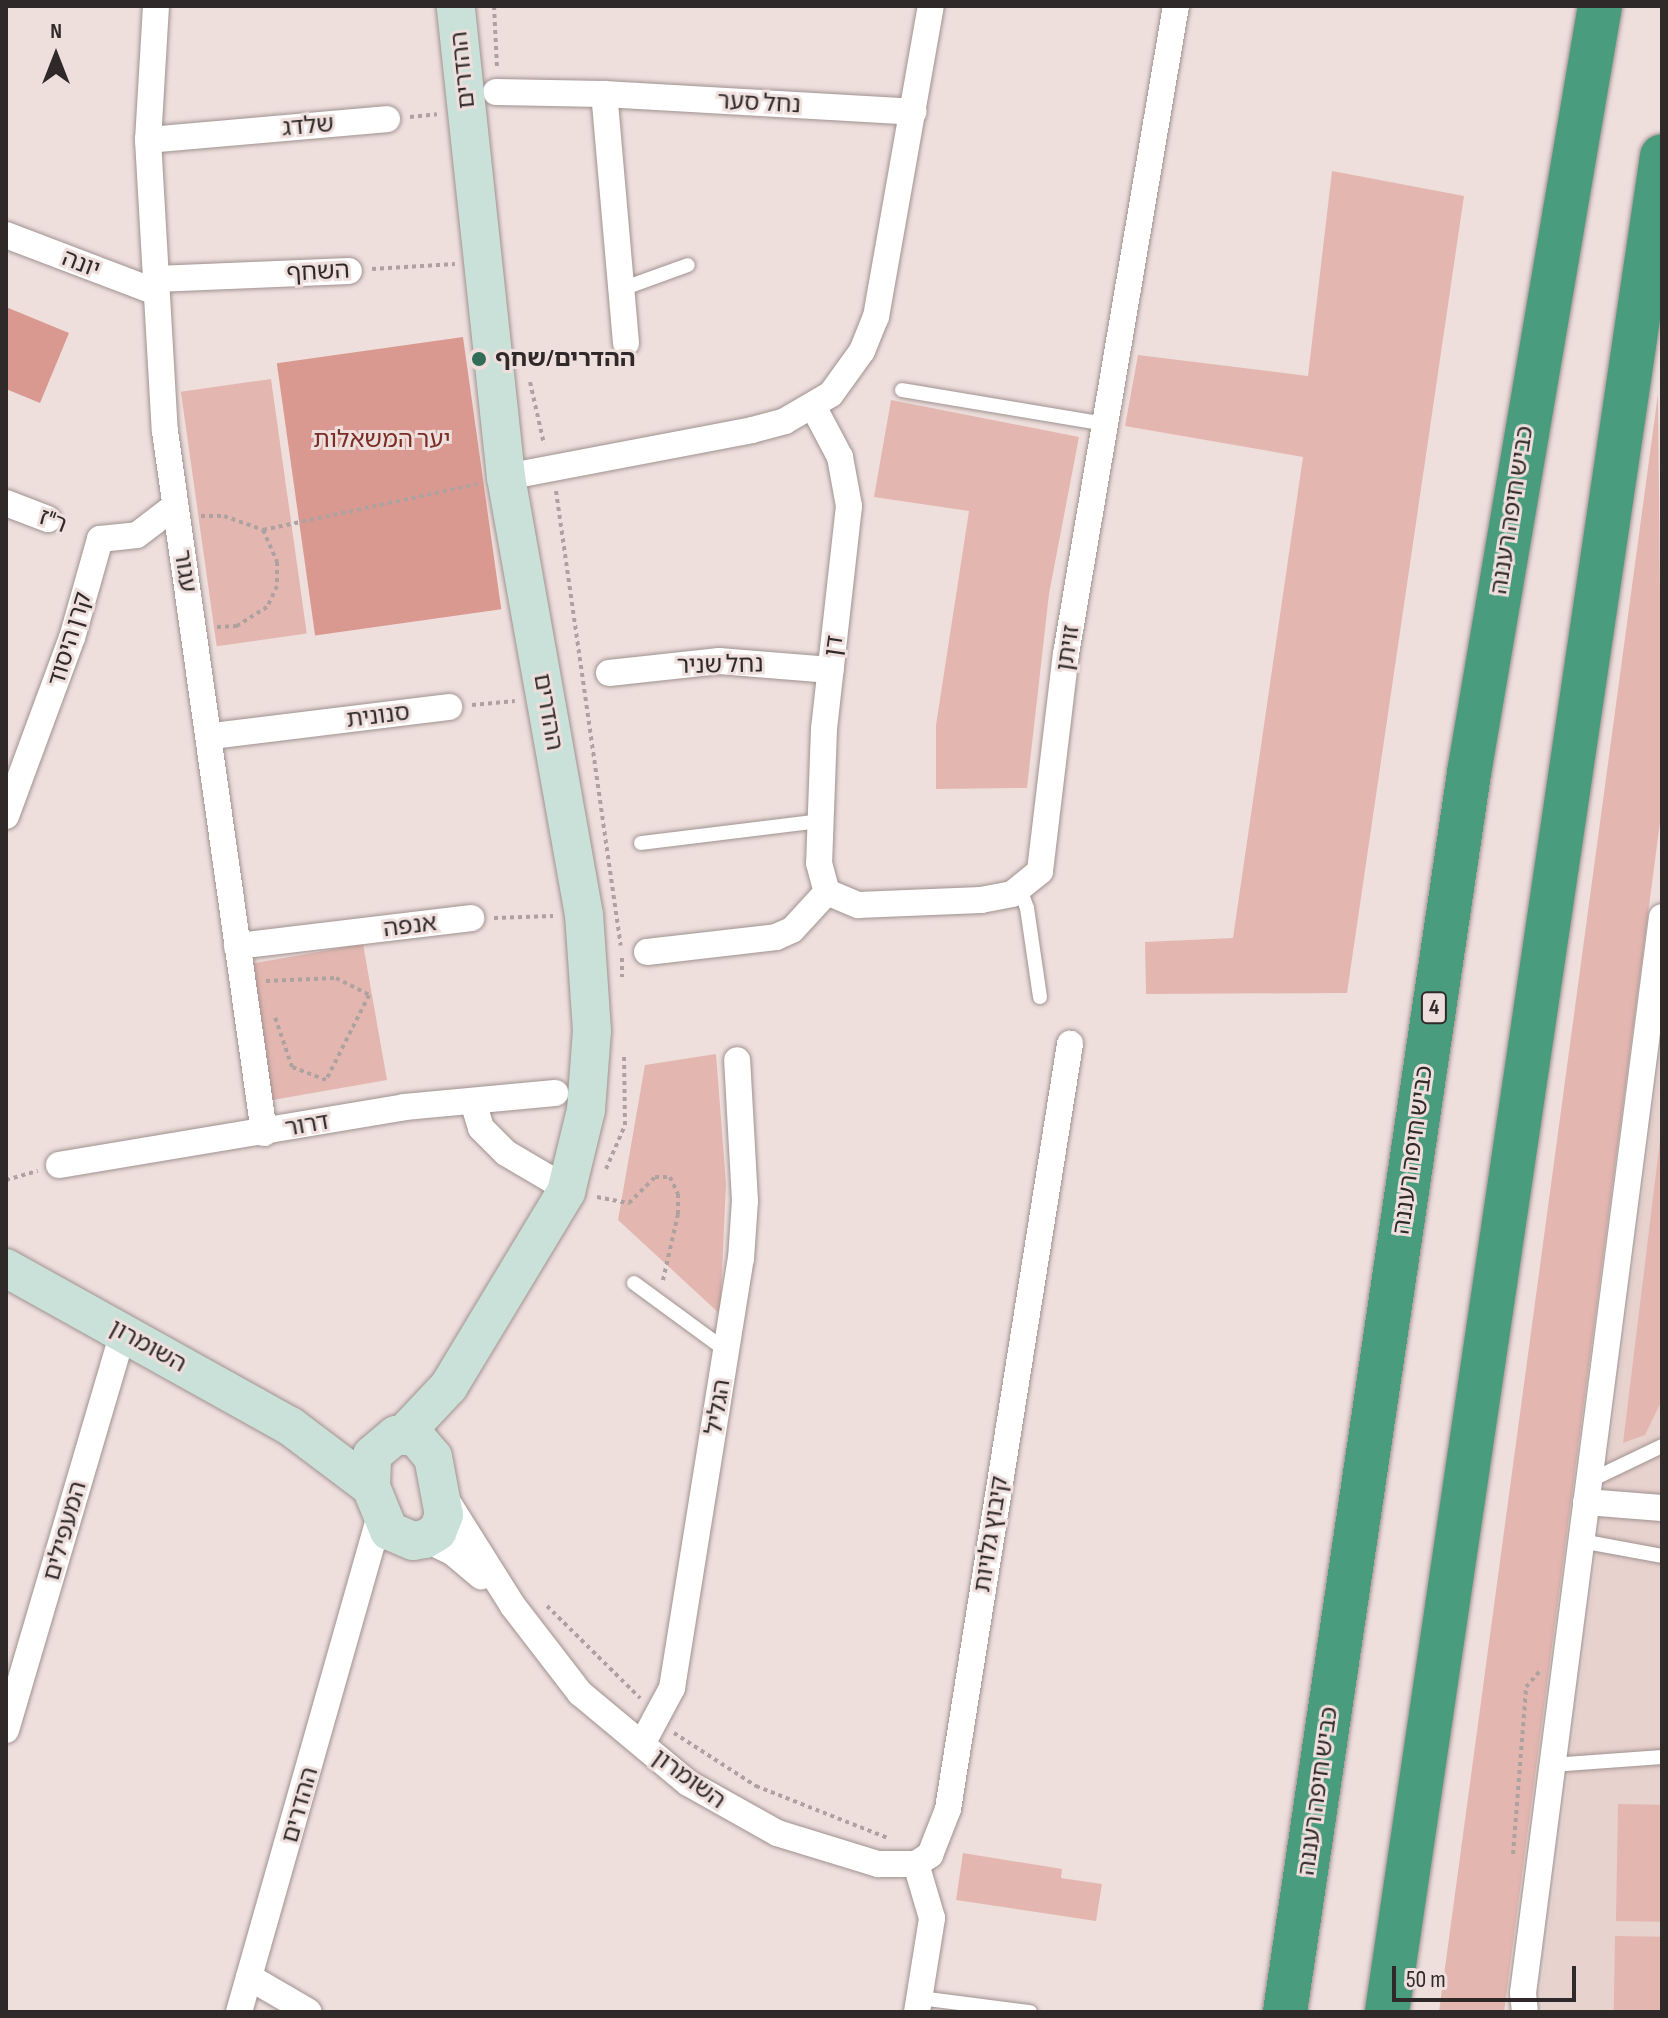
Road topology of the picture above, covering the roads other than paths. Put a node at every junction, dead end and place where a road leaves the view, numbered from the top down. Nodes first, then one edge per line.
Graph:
1 (156, 6) edge
2 (456, 6) edge
3 (931, 6) edge
4 (1176, 6) edge
5 (1600, 6) edge
6 (604, 94) junction
7 (482, 102) junction
8 (913, 112) junction
9 (387, 119) road end
10 (148, 140) junction
11 (1662, 156) edge
12 (6, 235) edge
13 (688, 265) dead end
14 (349, 271) road end
15 (156, 286) junction
16 (619, 290) junction
17 (626, 343) dead end
18 (902, 390) dead end
19 (813, 406) junction
20 (1105, 424) junction
21 (506, 477) junction
22 (6, 503) edge
23 (176, 512) junction
24 (48, 519) dead end
25 (831, 670) junction
26 (609, 673) dead end
27 (449, 707) road end
28 (212, 736) junction
29 (6, 816) edge
30 (819, 821) junction
31 (641, 843) dead end
32 (1020, 889) junction
33 (827, 892) junction
34 (1662, 917) edge
35 (471, 918) road end
36 (237, 946) junction
37 (647, 952) dead end
38 (1040, 997) dead end
39 (1070, 1044) dead end
40 (737, 1060) dead end
41 (555, 1093) dead end
42 (474, 1105) junction
43 (264, 1133) junction
44 (59, 1165) dead end
45 (580, 1192) junction
46 (6, 1268) edge
47 (634, 1283) dead end
48 (123, 1332) junction
49 (727, 1351) junction
50 (449, 1386) junction
51 (1662, 1446) edge
52 (382, 1472) junction
53 (438, 1477) junction
54 (1588, 1491) junction
55 (1662, 1508) edge
56 (419, 1540) junction
57 (1581, 1541) junction
58 (1662, 1556) edge
59 (360, 1598) junction
60 (513, 1606) junction
61 (6, 1730) edge
62 (642, 1744) junction
63 (1662, 1757) edge
64 (1552, 1765) junction
65 (916, 1864) junction
66 (249, 1977) junction
67 (1390, 2001) edge
68 (918, 2005) edge
69 (239, 2012) edge
70 (309, 2012) edge
71 (1030, 2012) edge
72 (1285, 2012) edge
73 (1525, 2012) edge

1 - 10 street, עגור
2 - 7 street, ההדרים
3 - 8 street
4 - 20 street, זויתן
5 - 72 highway, כביש חיפה רעננה / 4
6 - 7 street, נחל סער
6 - 8 street, נחל סער
6 - 16 street
7 - 21 street, ההדרים
8 - 19 street
9 - 10 street, שלדג
10 - 15 street, עגור
11 - 67 highway
12 - 15 street, יונה
13 - 16 lane
14 - 15 street, השחף
15 - 23 street, עגור
16 - 17 street
18 - 20 lane
19 - 21 street
19 - 25 street, דן
20 - 32 street, זויתן
21 - 45 street, ההדרים
22 - 24 street, ר"ז
23 - 28 street, עגור
23 - 29 street, קרן היסוד
25 - 26 street, נחל שניר
25 - 30 street, דן
27 - 28 street, סנונית
28 - 36 street, עגור
30 - 31 lane
30 - 33 street, דן
32 - 33 street
32 - 38 lane
33 - 37 street
34 - 54 street
35 - 36 street, אנפה
36 - 43 street, עגור
39 - 65 street, קיבוץ גלויות
40 - 49 street, הגליל
41 - 42 street, דרור
42 - 43 street, דרור
42 - 45 street
43 - 44 street, דרור
45 - 50 street, ההדרים
46 - 48 street, השומרון
47 - 49 lane
48 - 52 street, השומרון
48 - 61 street, המעפילים
49 - 62 street, הגליל
50 - 52 street, ההדרים
50 - 53 street, ההדרים
51 - 54 lane
52 - 53 street
52 - 56 street
52 - 59 street, ההדרים
53 - 56 street, ההדרים
53 - 60 street, השומרון
54 - 55 street
54 - 57 street
56 - 59 street, ההדרים
56 - 60 street, השומרון
57 - 58 lane
57 - 64 street
59 - 66 street, ההדרים
60 - 62 street, השומרון
62 - 65 street, השומרון
63 - 64 lane
64 - 73 street
65 - 68 street
66 - 69 street, ההדרים
66 - 70 street
68 - 71 lane

